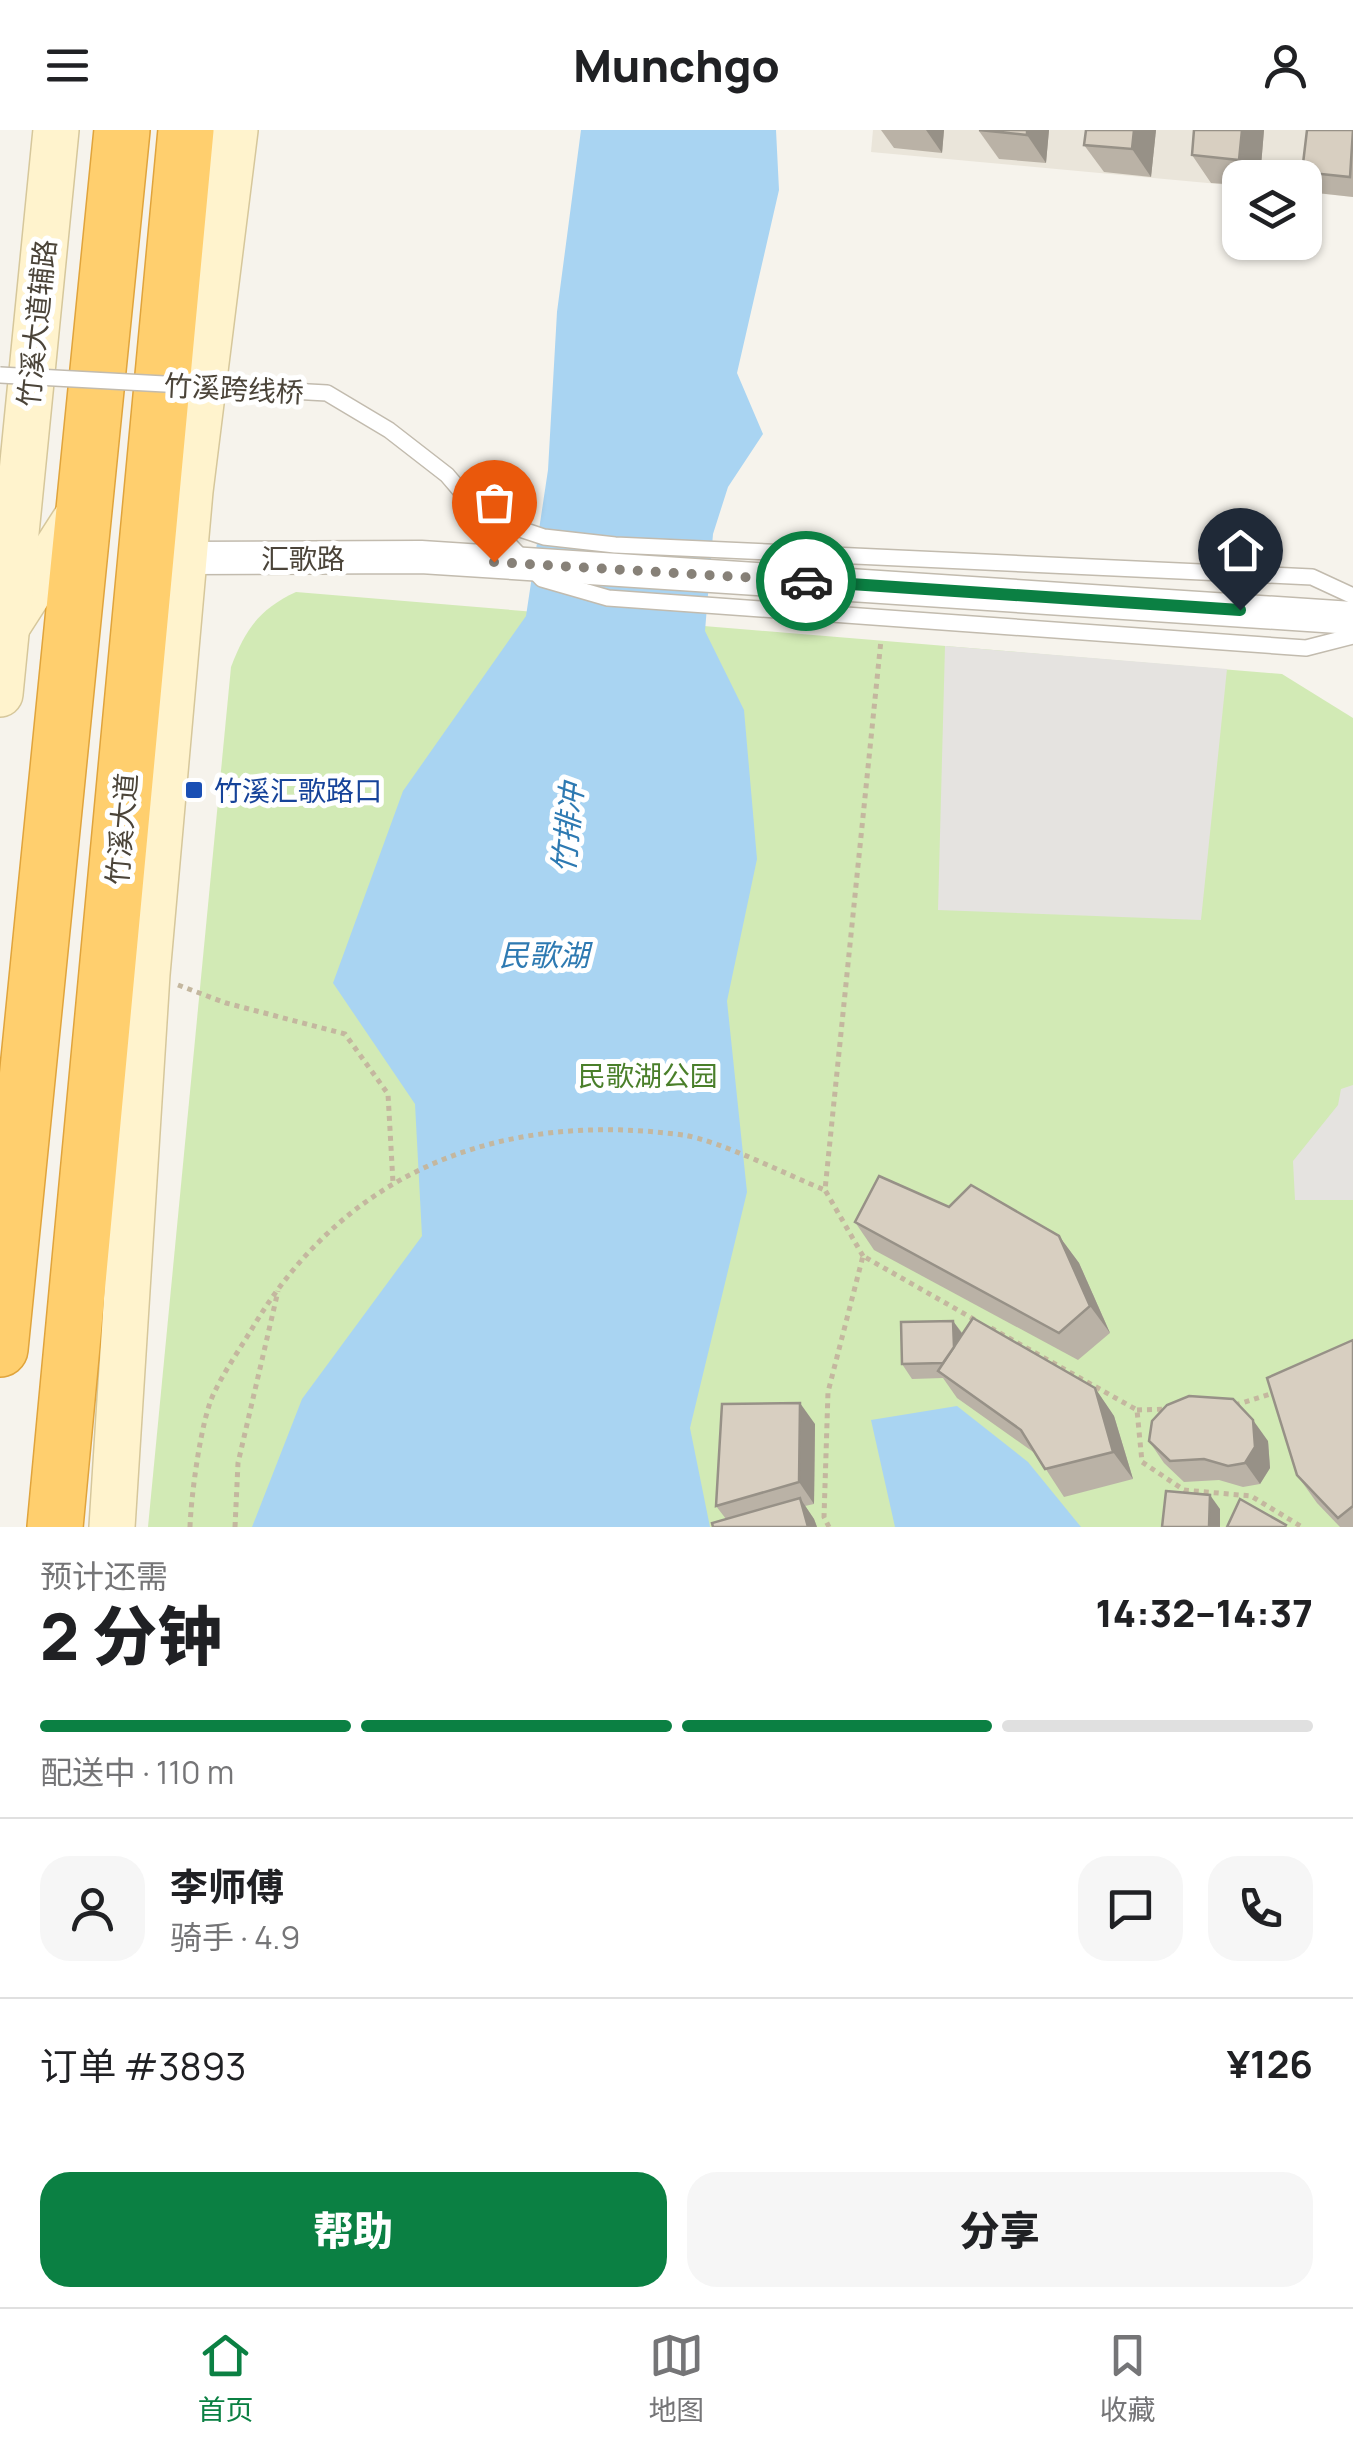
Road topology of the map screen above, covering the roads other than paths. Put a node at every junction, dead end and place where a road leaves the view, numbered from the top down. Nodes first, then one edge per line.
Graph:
1 (56, 130) edge
2 (122, 130) edge
3 (186, 130) edge
4 (235, 130) edge
5 (0, 375) edge
6 (190, 491) junction
7 (80, 511) junction
8 (483, 516) junction
9 (184, 558) junction
10 (1353, 596) edge
11 (1353, 618) edge
12 (5, 629) junction
13 (1353, 636) edge
14 (138, 650) junction
15 (0, 694) edge
16 (146, 991) junction
17 (95, 1112) junction
18 (0, 1349) edge
19 (118, 1451) junction
20 (55, 1527) edge
21 (74, 1527) edge
22 (112, 1527) edge

1 - 12 main road, 竹溪大道辅路
2 - 7 highway
3 - 14 highway, 竹溪大道
4 - 6 main road
5 - 8 lane, 竹溪跨线桥, bridge
6 - 9 main road
6 - 14 main road
7 - 12 main road
7 - 18 highway
8 - 10 lane
8 - 13 lane, 竹溪跨线桥
9 - 11 street, 汇歌路
9 - 16 main road
12 - 15 main road, 竹溪大道辅路
14 - 17 highway, 竹溪大道
16 - 17 main road
16 - 19 main road
17 - 20 highway, 竹溪大道
19 - 21 main road
19 - 22 main road

